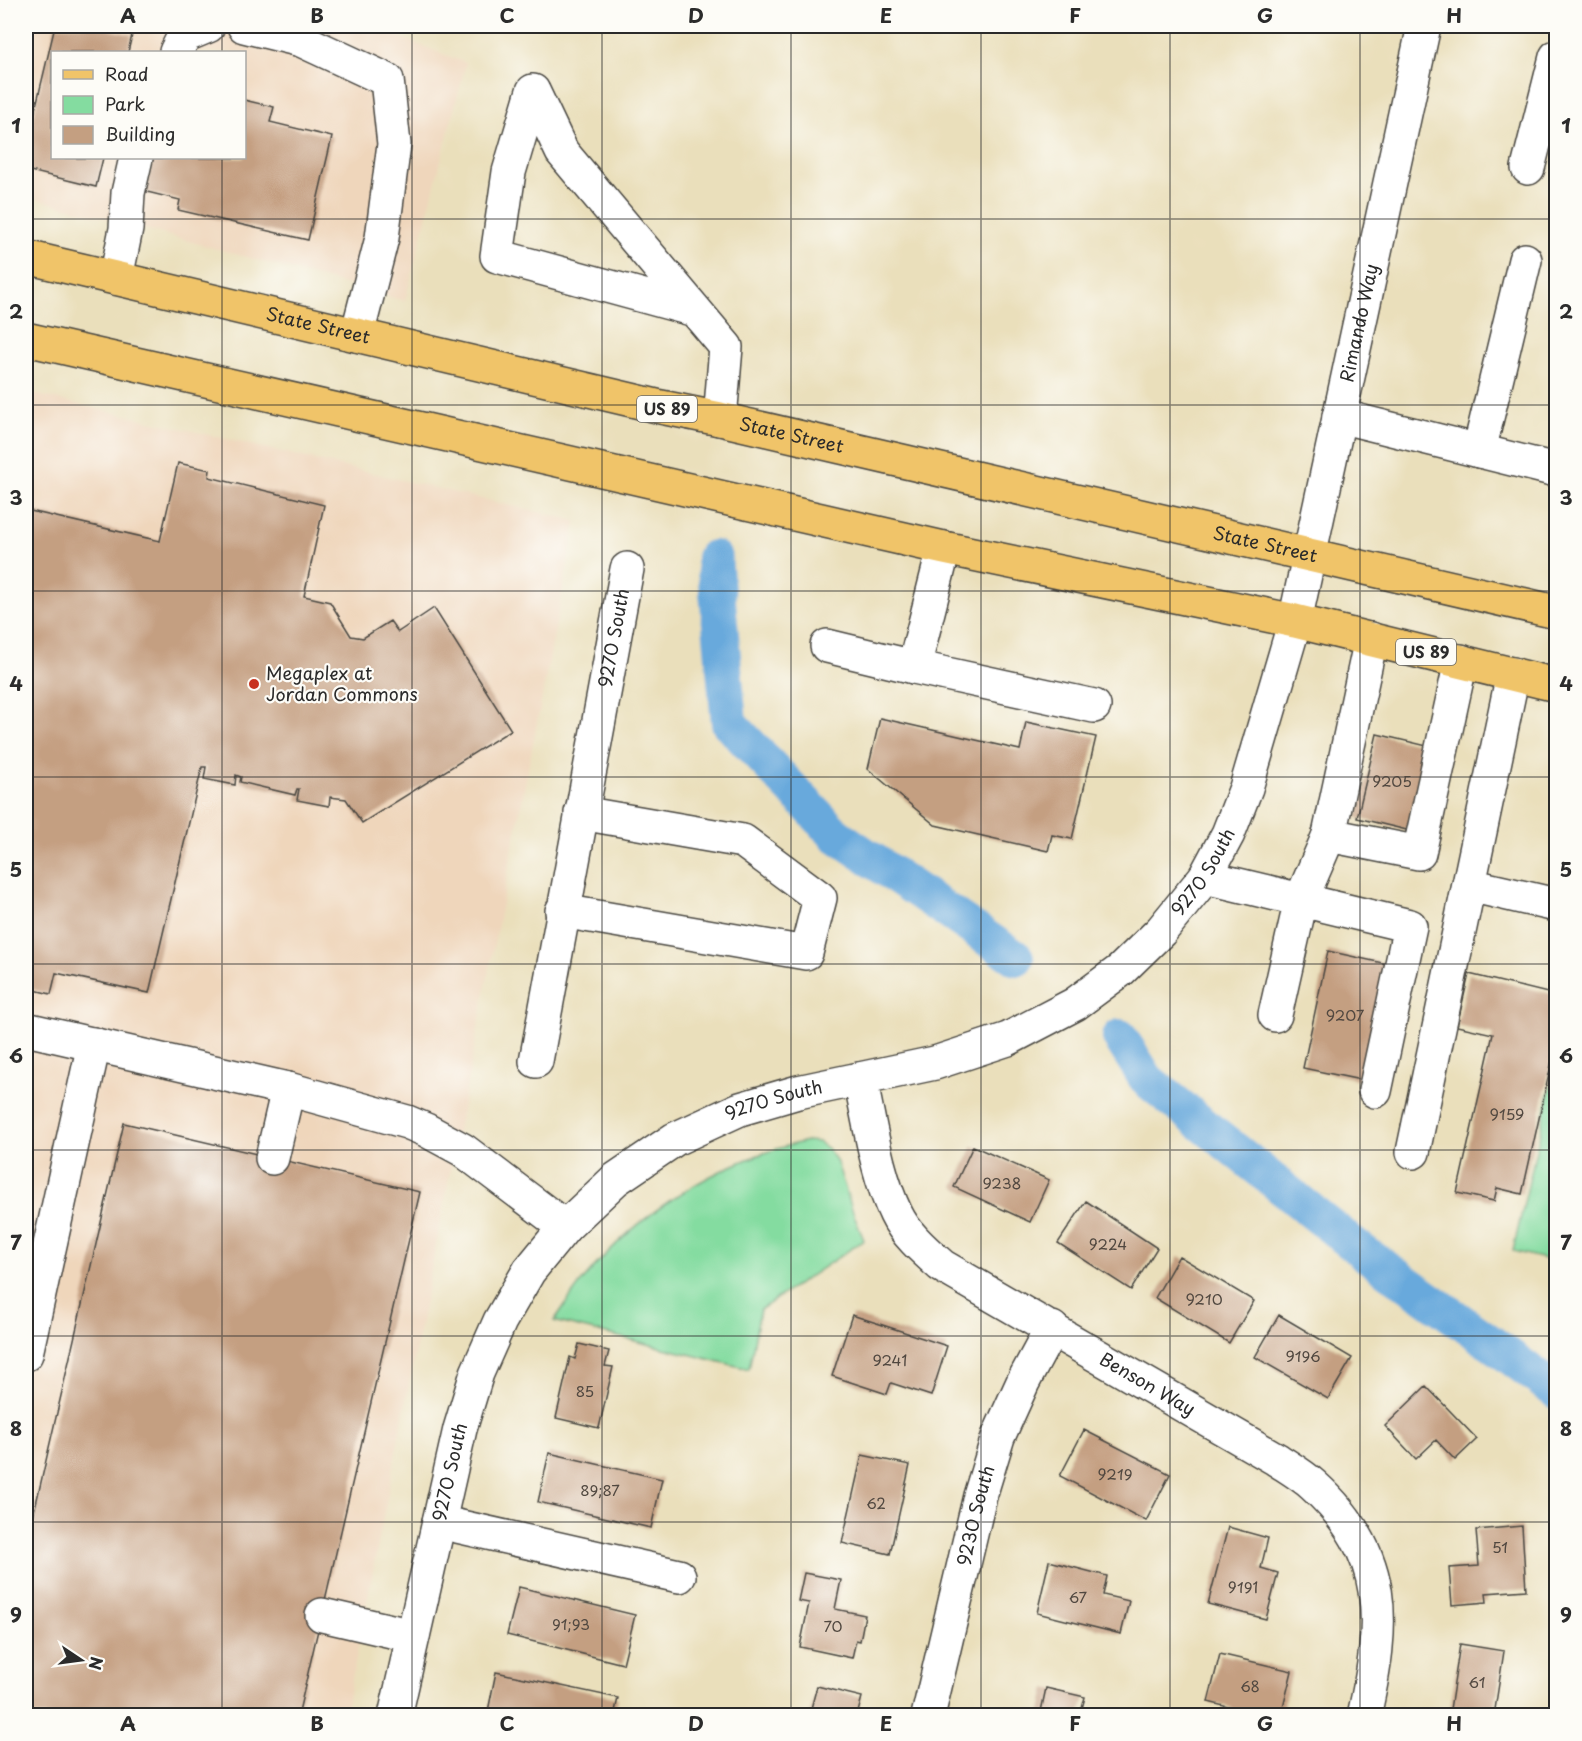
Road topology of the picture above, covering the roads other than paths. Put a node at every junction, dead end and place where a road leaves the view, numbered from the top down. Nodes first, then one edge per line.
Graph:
1 (208, 26) edge
2 (244, 26) edge
3 (1424, 26) edge
4 (176, 51) edge
5 (1557, 57) edge
6 (136, 159) edge
7 (1528, 168) dead end
8 (26, 257) edge
9 (1525, 260) dead end
10 (116, 278) junction
11 (695, 310) junction
12 (357, 335) junction
13 (26, 339) edge
14 (1339, 416) junction
15 (720, 419) junction
16 (1479, 451) junction
17 (1557, 470) edge
18 (944, 548) junction
19 (1309, 555) junction
20 (627, 569) dead end
21 (1557, 612) edge
22 (1294, 621) junction
23 (1371, 639) junction
24 (827, 646) dead end
25 (1461, 661) junction
26 (914, 667) junction
27 (1513, 674) junction
28 (1557, 685) edge
29 (1094, 706) dead end
30 (580, 813) junction
31 (1329, 835) junction
32 (1205, 877) junction
33 (1469, 885) junction
34 (1301, 900) junction
35 (1557, 905) edge
36 (562, 911) junction
37 (1275, 1015) dead end
38 (26, 1029) edge
39 (94, 1044) junction
40 (536, 1062) dead end
41 (860, 1079) junction
42 (288, 1089) junction
43 (1375, 1091) dead end
44 (1413, 1152) dead end
45 (272, 1158) dead end
46 (566, 1227) junction
47 (1052, 1328) junction
48 (26, 1354) edge
49 (439, 1522) junction
50 (679, 1576) dead end
51 (322, 1615) dead end
52 (413, 1636) junction
53 (395, 1716) edge
54 (928, 1716) edge
55 (1364, 1716) edge

1 - 4 street
2 - 12 street
3 - 14 street, Rimando Way
5 - 7 street
6 - 10 street
8 - 10 main road, State Street / US 89
9 - 16 street
10 - 12 main road, State Street / US 89
11 - 11 street
11 - 15 street
12 - 15 main road, State Street / US 89
13 - 18 main road, US 89
14 - 16 street
14 - 19 street, Rimando Way
15 - 19 main road, State Street / US 89
16 - 17 street
18 - 22 main road, US 89
18 - 26 street
19 - 21 main road, State Street / US 89
19 - 22 street, Rimando Way
20 - 30 street, 9270 South
22 - 23 main road, US 89
22 - 32 street, 9270 South
23 - 25 main road, US 89
23 - 31 street
24 - 26 street
25 - 27 main road, US 89
25 - 31 street
26 - 29 street
27 - 28 main road, US 89
27 - 33 street
30 - 36 street, 9270 South
30 - 36 street
31 - 34 street
32 - 34 street
32 - 41 street, 9270 South
33 - 35 street
33 - 44 street
34 - 37 street
34 - 43 street
36 - 40 street, 9270 South
38 - 39 street
39 - 42 street
39 - 48 street
41 - 46 street, 9270 South
41 - 47 street, Benson Way
42 - 45 street
42 - 46 street
46 - 49 street, 9270 South
47 - 54 street, 9230 South
47 - 55 street, Benson Way
49 - 50 street
49 - 52 street, 9270 South
51 - 52 street
52 - 53 street, 9270 South

